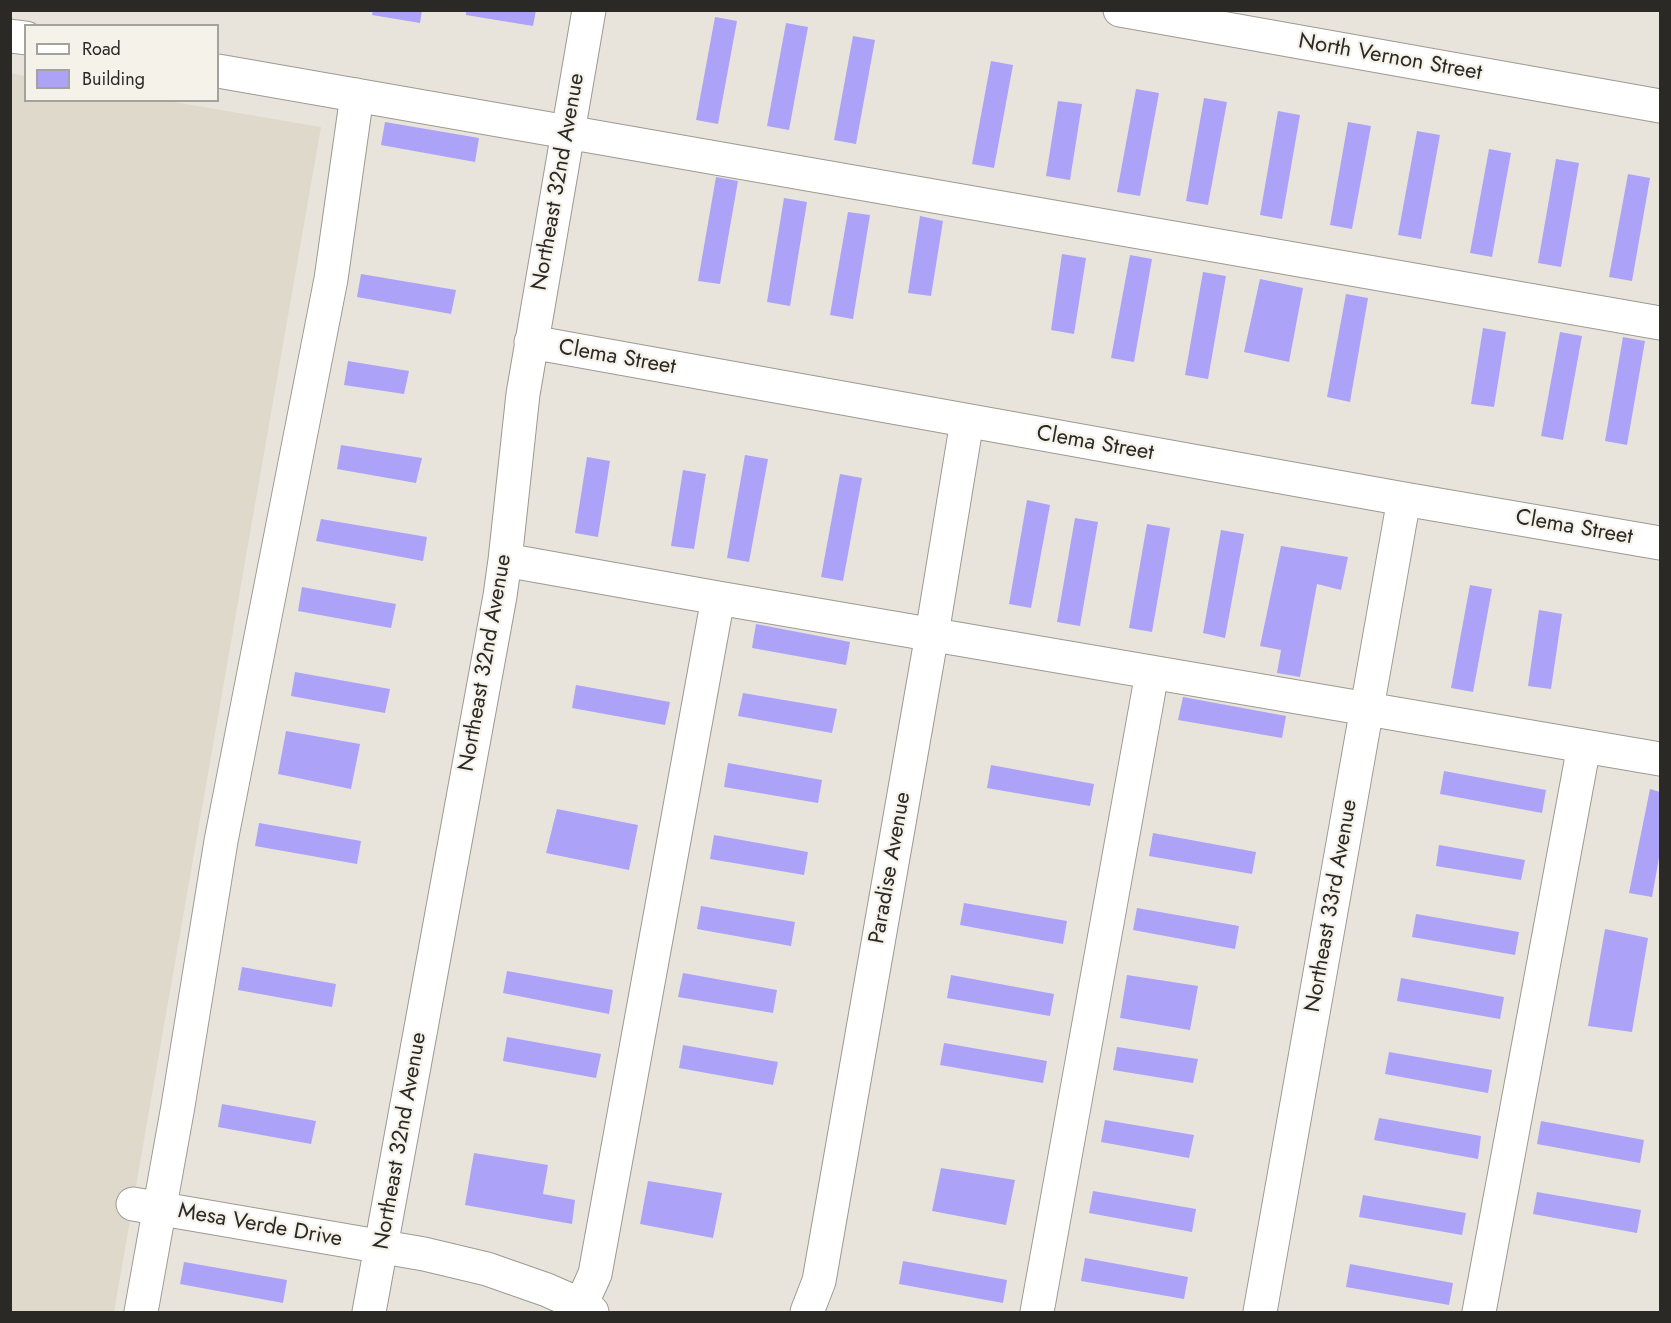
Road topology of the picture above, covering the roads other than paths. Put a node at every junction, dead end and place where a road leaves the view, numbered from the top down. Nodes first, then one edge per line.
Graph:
1 (589, 10) edge
2 (1120, 10) edge
3 (219, 71) edge
4 (357, 95) junction
5 (1660, 106) edge
6 (568, 132) junction
7 (1660, 323) edge
8 (531, 342) junction
9 (967, 421) junction
10 (1404, 500) junction
11 (1660, 543) edge
12 (505, 560) junction
13 (718, 598) junction
14 (932, 634) junction
15 (1152, 673) junction
16 (1367, 710) junction
17 (1584, 746) junction
18 (1660, 759) edge
19 (147, 1207) junction
20 (382, 1247) junction
21 (586, 1309) edge
22 (141, 1312) edge
23 (369, 1312) edge
24 (807, 1312) edge
25 (1037, 1312) edge
26 (1260, 1312) edge
27 (1479, 1312) edge

1 - 6 street, Northeast 32nd Avenue
2 - 5 street, North Vernon Street
3 - 4 street
4 - 6 street
4 - 19 street
6 - 7 street
6 - 8 street, Northeast 32nd Avenue
8 - 9 street, Clema Street
8 - 12 street, Northeast 32nd Avenue
9 - 10 street, Clema Street
9 - 14 street, Paradise Avenue
10 - 11 street, Clema Street
10 - 16 street, Northeast 33rd Avenue
12 - 13 street
12 - 20 street, Northeast 32nd Avenue
13 - 14 street
13 - 21 street
14 - 15 street
14 - 24 street, Paradise Avenue
15 - 16 street
15 - 25 street
16 - 17 street
16 - 26 street, Northeast 33rd Avenue
17 - 18 street
17 - 27 street
19 - 20 street, Mesa Verde Drive
19 - 22 street
20 - 21 street, Mesa Verde Drive
20 - 23 street, Northeast 32nd Avenue

